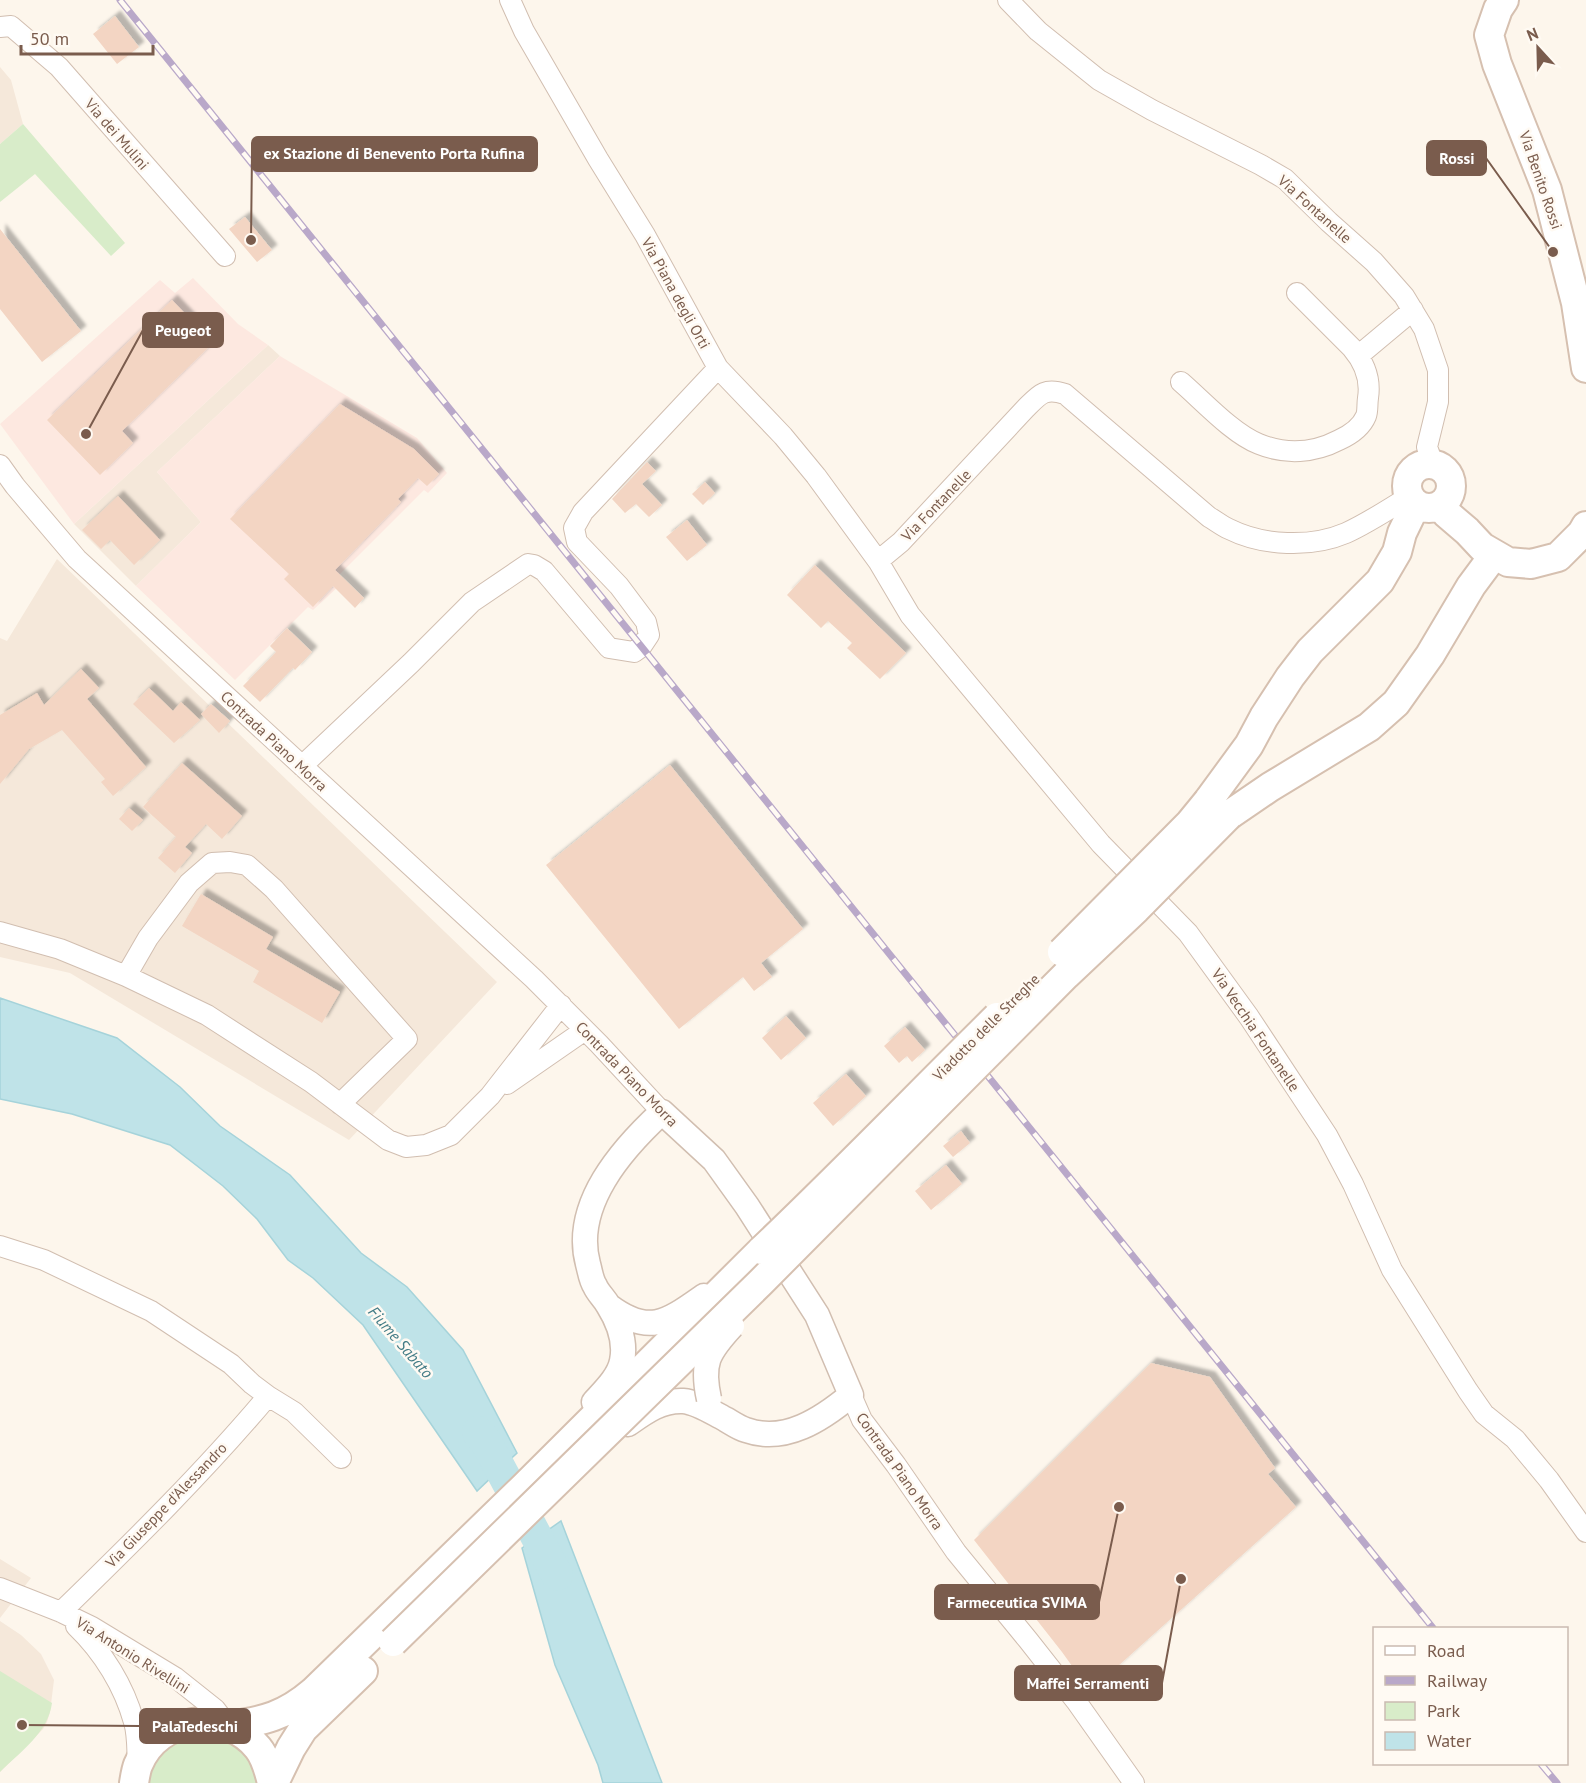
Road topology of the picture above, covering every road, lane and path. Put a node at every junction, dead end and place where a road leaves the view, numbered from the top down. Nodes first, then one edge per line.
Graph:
1 (510, 0) edge
2 (1008, 0) edge
3 (1504, 0) edge
4 (0, 27) edge
5 (225, 256) dead end
6 (1297, 293) dead end
7 (1413, 310) junction
8 (1358, 356) junction
9 (718, 368) junction
10 (1586, 368) edge
11 (1181, 381) dead end
12 (1433, 464) junction
13 (0, 465) edge
14 (1423, 501) junction
15 (1586, 526) edge
16 (1494, 555) junction
17 (878, 561) junction
18 (302, 766) junction
19 (1219, 808) junction
20 (0, 932) edge
21 (126, 976) junction
22 (561, 1005) junction
23 (585, 1030) junction
24 (490, 1096) junction
25 (340, 1104) junction
26 (662, 1112) junction
27 (802, 1242) junction
28 (0, 1246) edge
29 (762, 1250) junction
30 (616, 1314) junction
31 (851, 1395) junction
32 (268, 1396) junction
33 (710, 1408) junction
34 (341, 1458) dead end
35 (556, 1468) junction
36 (1586, 1532) edge
37 (0, 1588) edge
38 (61, 1612) junction
39 (387, 1635) junction
40 (228, 1726) junction
41 (136, 1774) edge
42 (273, 1783) edge
43 (1134, 1783) edge

1 - 9 street, Via Piana degli Orti
2 - 7 street, Via Fontanelle
3 - 10 main road, Via Benito Rossi
4 - 5 street, Via dei Mulini
6 - 8 street
7 - 8 street
7 - 12 street, Via Fontanelle
8 - 11 street
9 - 17 street, Via Piana degli Orti
9 - 18 street
12 - 14 main road
12 - 14 main road
13 - 18 street, Contrada Piano Morra
14 - 16 main road
14 - 17 street, Via Fontanelle
14 - 19 main road
15 - 16 main road
16 - 19 main road
17 - 36 street, Via Vecchia Fontanelle
18 - 22 street, Contrada Piano Morra
19 - 27 main road, bridge
19 - 29 main road, Viadotto delle Streghe, bridge
20 - 21 street
21 - 25 street
21 - 25 street
22 - 23 street, Contrada Piano Morra
22 - 24 street
23 - 24 street
23 - 26 street, Contrada Piano Morra
24 - 25 street
26 - 30 street
26 - 31 street, Contrada Piano Morra
27 - 33 street, bridge
27 - 35 main road, bridge
28 - 32 street
29 - 30 street
29 - 35 main road, Viadotto delle Streghe
30 - 35 street
31 - 33 street
31 - 43 street, Contrada Piano Morra
32 - 34 street
32 - 38 street, Via Giuseppe d'Alessandro
33 - 35 street, bridge
35 - 39 main road, bridge
37 - 38 street, Via Antonio Rivellini
38 - 40 street, Via Antonio Rivellini
38 - 41 street, Via Antonio Rivellini
39 - 40 main road
39 - 42 main road
40 - 41 main road
40 - 42 main road

